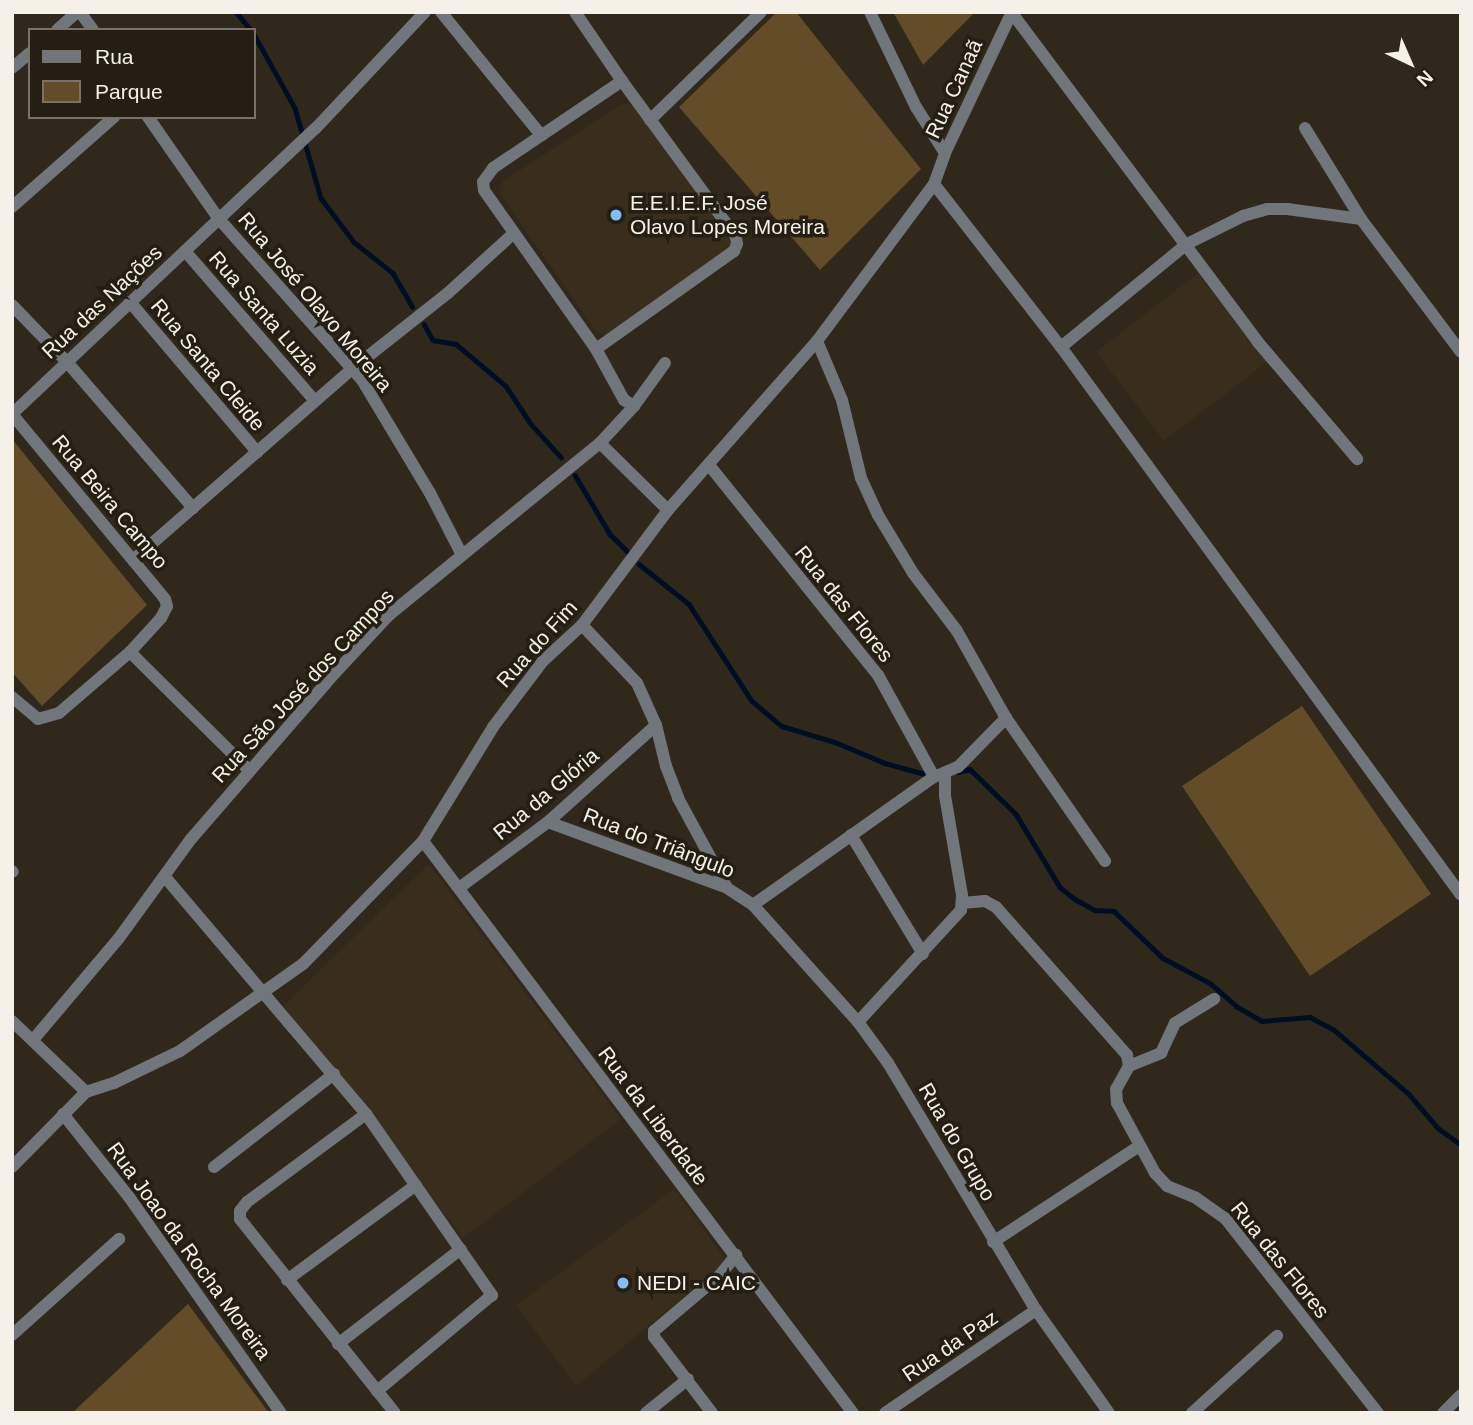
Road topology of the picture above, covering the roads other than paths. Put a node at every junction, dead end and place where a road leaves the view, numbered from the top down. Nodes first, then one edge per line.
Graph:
1 (79, 12) edge
2 (425, 12) edge
3 (441, 12) edge
4 (575, 12) edge
5 (761, 12) edge
6 (870, 12) edge
7 (1012, 13) edge
8 (59, 28) edge
9 (91, 28) edge
10 (28, 55) edge
11 (12, 68) edge
12 (622, 82) junction
13 (112, 119) edge
14 (149, 119) edge
15 (650, 120) junction
16 (1305, 128) dead end
17 (541, 135) junction
18 (945, 153) junction
19 (934, 184) junction
20 (12, 207) edge
21 (219, 219) junction
22 (1361, 219) junction
23 (514, 233) junction
24 (1187, 244) junction
25 (185, 251) junction
26 (130, 302) junction
27 (12, 305) edge
28 (817, 341) junction
29 (1060, 347) junction
30 (596, 349) junction
31 (1461, 352) edge
32 (67, 362) junction
33 (665, 363) dead end
34 (352, 369) junction
35 (315, 401) junction
36 (634, 406) junction
37 (12, 414) edge
38 (600, 443) junction
39 (257, 452) junction
40 (1357, 459) dead end
41 (709, 465) junction
42 (193, 508) junction
43 (668, 510) junction
44 (462, 555) junction
45 (133, 560) junction
46 (582, 625) junction
47 (130, 652) junction
48 (12, 697) edge
49 (1006, 718) junction
50 (656, 725) junction
51 (249, 770) junction
52 (941, 779) junction
53 (548, 822) junction
54 (851, 835) junction
55 (423, 841) junction
56 (1105, 861) dead end
57 (165, 877) junction
58 (458, 888) junction
59 (727, 888) junction
60 (1461, 895) edge
61 (962, 903) junction
62 (753, 905) junction
63 (922, 954) junction
64 (263, 992) junction
65 (1214, 999) dead end
66 (12, 1021) edge
67 (858, 1022) junction
68 (33, 1040) junction
69 (1129, 1066) junction
70 (334, 1074) junction
71 (86, 1092) junction
72 (63, 1114) junction
73 (366, 1114) junction
74 (1139, 1146) junction
75 (12, 1167) edge
76 (214, 1167) dead end
77 (416, 1185) junction
78 (119, 1239) dead end
79 (993, 1242) junction
80 (461, 1249) junction
81 (736, 1255) junction
82 (287, 1280) junction
83 (1036, 1310) junction
84 (12, 1335) edge
85 (1278, 1336) dead end
86 (338, 1344) junction
87 (688, 1379) junction
88 (377, 1391) junction
89 (1461, 1395) edge
90 (281, 1413) edge
91 (395, 1413) edge
92 (646, 1413) edge
93 (712, 1413) edge
94 (853, 1413) edge
95 (885, 1413) edge
96 (1109, 1413) edge
97 (1192, 1413) edge
98 (1378, 1413) edge
99 (1443, 1413) edge

1 - 8 street
1 - 9 street
2 - 21 street, Rua das Nações
3 - 17 street
4 - 12 street
5 - 15 street
6 - 18 street
7 - 18 street, Rua Canaã
7 - 24 street
10 - 11 street
12 - 15 street
12 - 17 street
13 - 20 street
14 - 21 street, Rua José Olavo Moreira
15 - 30 street
16 - 22 street
17 - 23 street
18 - 19 street, Rua Canaã
19 - 28 street, Rua do Fim
19 - 29 street
21 - 25 street, Rua das Nações
21 - 34 street, Rua José Olavo Moreira
22 - 24 street
22 - 31 street
23 - 30 street
23 - 34 street, Rua Santa Cleide
24 - 29 street
24 - 40 street
25 - 26 street, Rua das Nações
25 - 35 street, Rua Santa Luzia
26 - 32 street, Rua das Nações
26 - 39 street, Rua Santa Cleide
27 - 32 street
28 - 41 street, Rua do Fim
28 - 49 street
29 - 60 street
30 - 36 street
32 - 37 street, Rua das Nações
32 - 42 street
33 - 36 street, Rua São José dos Campos
34 - 35 street, Rua Santa Cleide
34 - 44 street, Rua José Olavo Moreira
35 - 39 street, Rua Santa Cleide
36 - 38 street, Rua São José dos Campos
37 - 45 street, Rua Beira Campo
38 - 43 street
38 - 44 street, Rua São José dos Campos
39 - 42 street, Rua Santa Cleide
41 - 43 street, Rua do Fim
41 - 52 street, Rua das Flores
42 - 45 street, Rua Santa Cleide
43 - 46 street, Rua do Fim
44 - 51 street, Rua São José dos Campos
45 - 47 street, Rua Beira Campo
46 - 50 street
46 - 55 street, Rua do Fim
47 - 48 street
47 - 51 street
49 - 52 street
49 - 56 street
50 - 53 street, Rua da Glória
50 - 59 street
51 - 57 street, Rua São José dos Campos
52 - 54 street
52 - 61 street, Rua das Flores
53 - 58 street, Rua da Glória
53 - 59 street, Rua do Triângulo
54 - 62 street
54 - 63 street
55 - 58 street, Rua da Liberdade
55 - 64 street, Rua do Fim
57 - 64 street
57 - 68 street, Rua São José dos Campos
58 - 81 street, Rua da Liberdade
59 - 62 street, Rua do Triângulo
61 - 63 street
61 - 69 street
62 - 67 street, Rua do Grupo
63 - 67 street
64 - 70 street
64 - 71 street, Rua do Fim
65 - 69 street
66 - 68 street
67 - 79 street, Rua do Grupo
68 - 71 street
69 - 74 street, Rua das Flores
70 - 73 street
70 - 76 street
71 - 72 street
72 - 75 street
72 - 90 street, Rua Joao da Rocha Moreira
73 - 77 street
73 - 82 street
74 - 79 street
74 - 98 street, Rua das Flores
77 - 80 street
77 - 82 street
78 - 84 street
79 - 83 street, Rua do Grupo
80 - 86 street
80 - 88 street
81 - 87 street
81 - 94 street, Rua da Liberdade
82 - 86 street
83 - 95 street, Rua da Paz
83 - 96 street, Rua do Grupo
85 - 97 street
86 - 88 street
87 - 92 street
87 - 93 street
88 - 91 street
89 - 99 street

